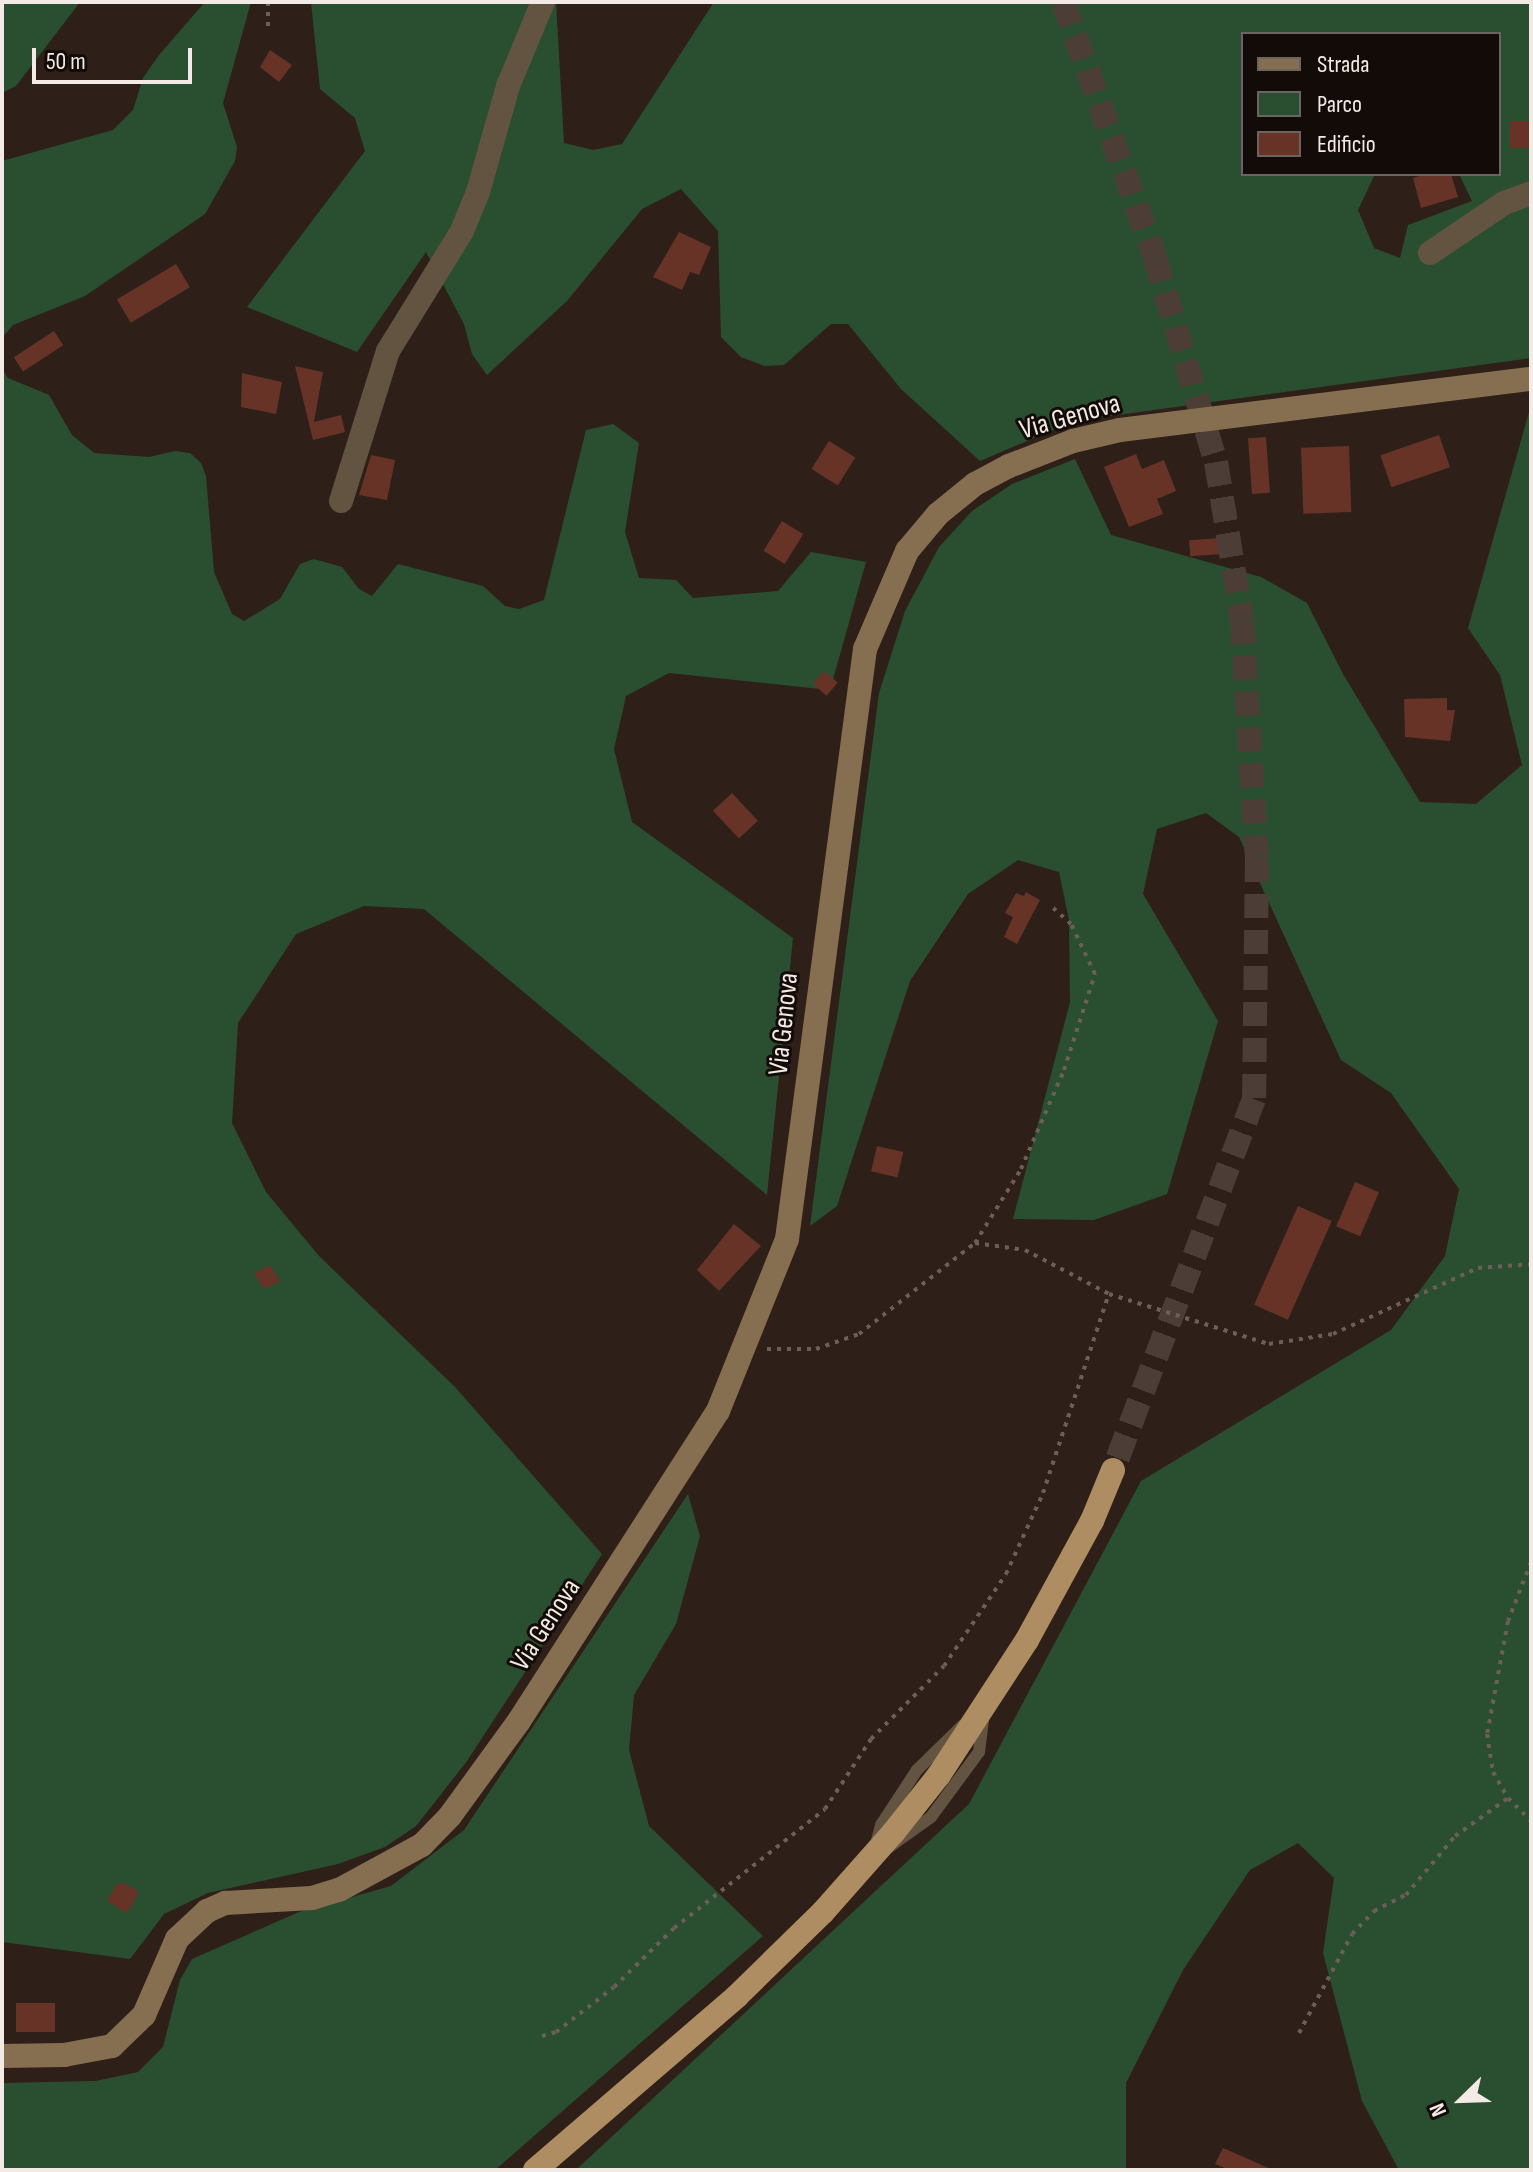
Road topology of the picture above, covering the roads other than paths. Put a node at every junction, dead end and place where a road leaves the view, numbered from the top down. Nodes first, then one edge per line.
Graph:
1 (543, 2) edge
2 (1531, 193) edge
3 (1430, 253) dead end
4 (1531, 379) edge
5 (341, 501) dead end
6 (1113, 1470) tunnel mouth
7 (2, 2056) edge
8 (535, 2170) edge

1 - 5 street
2 - 3 street
4 - 7 main road, Via Genova
6 - 8 highway

